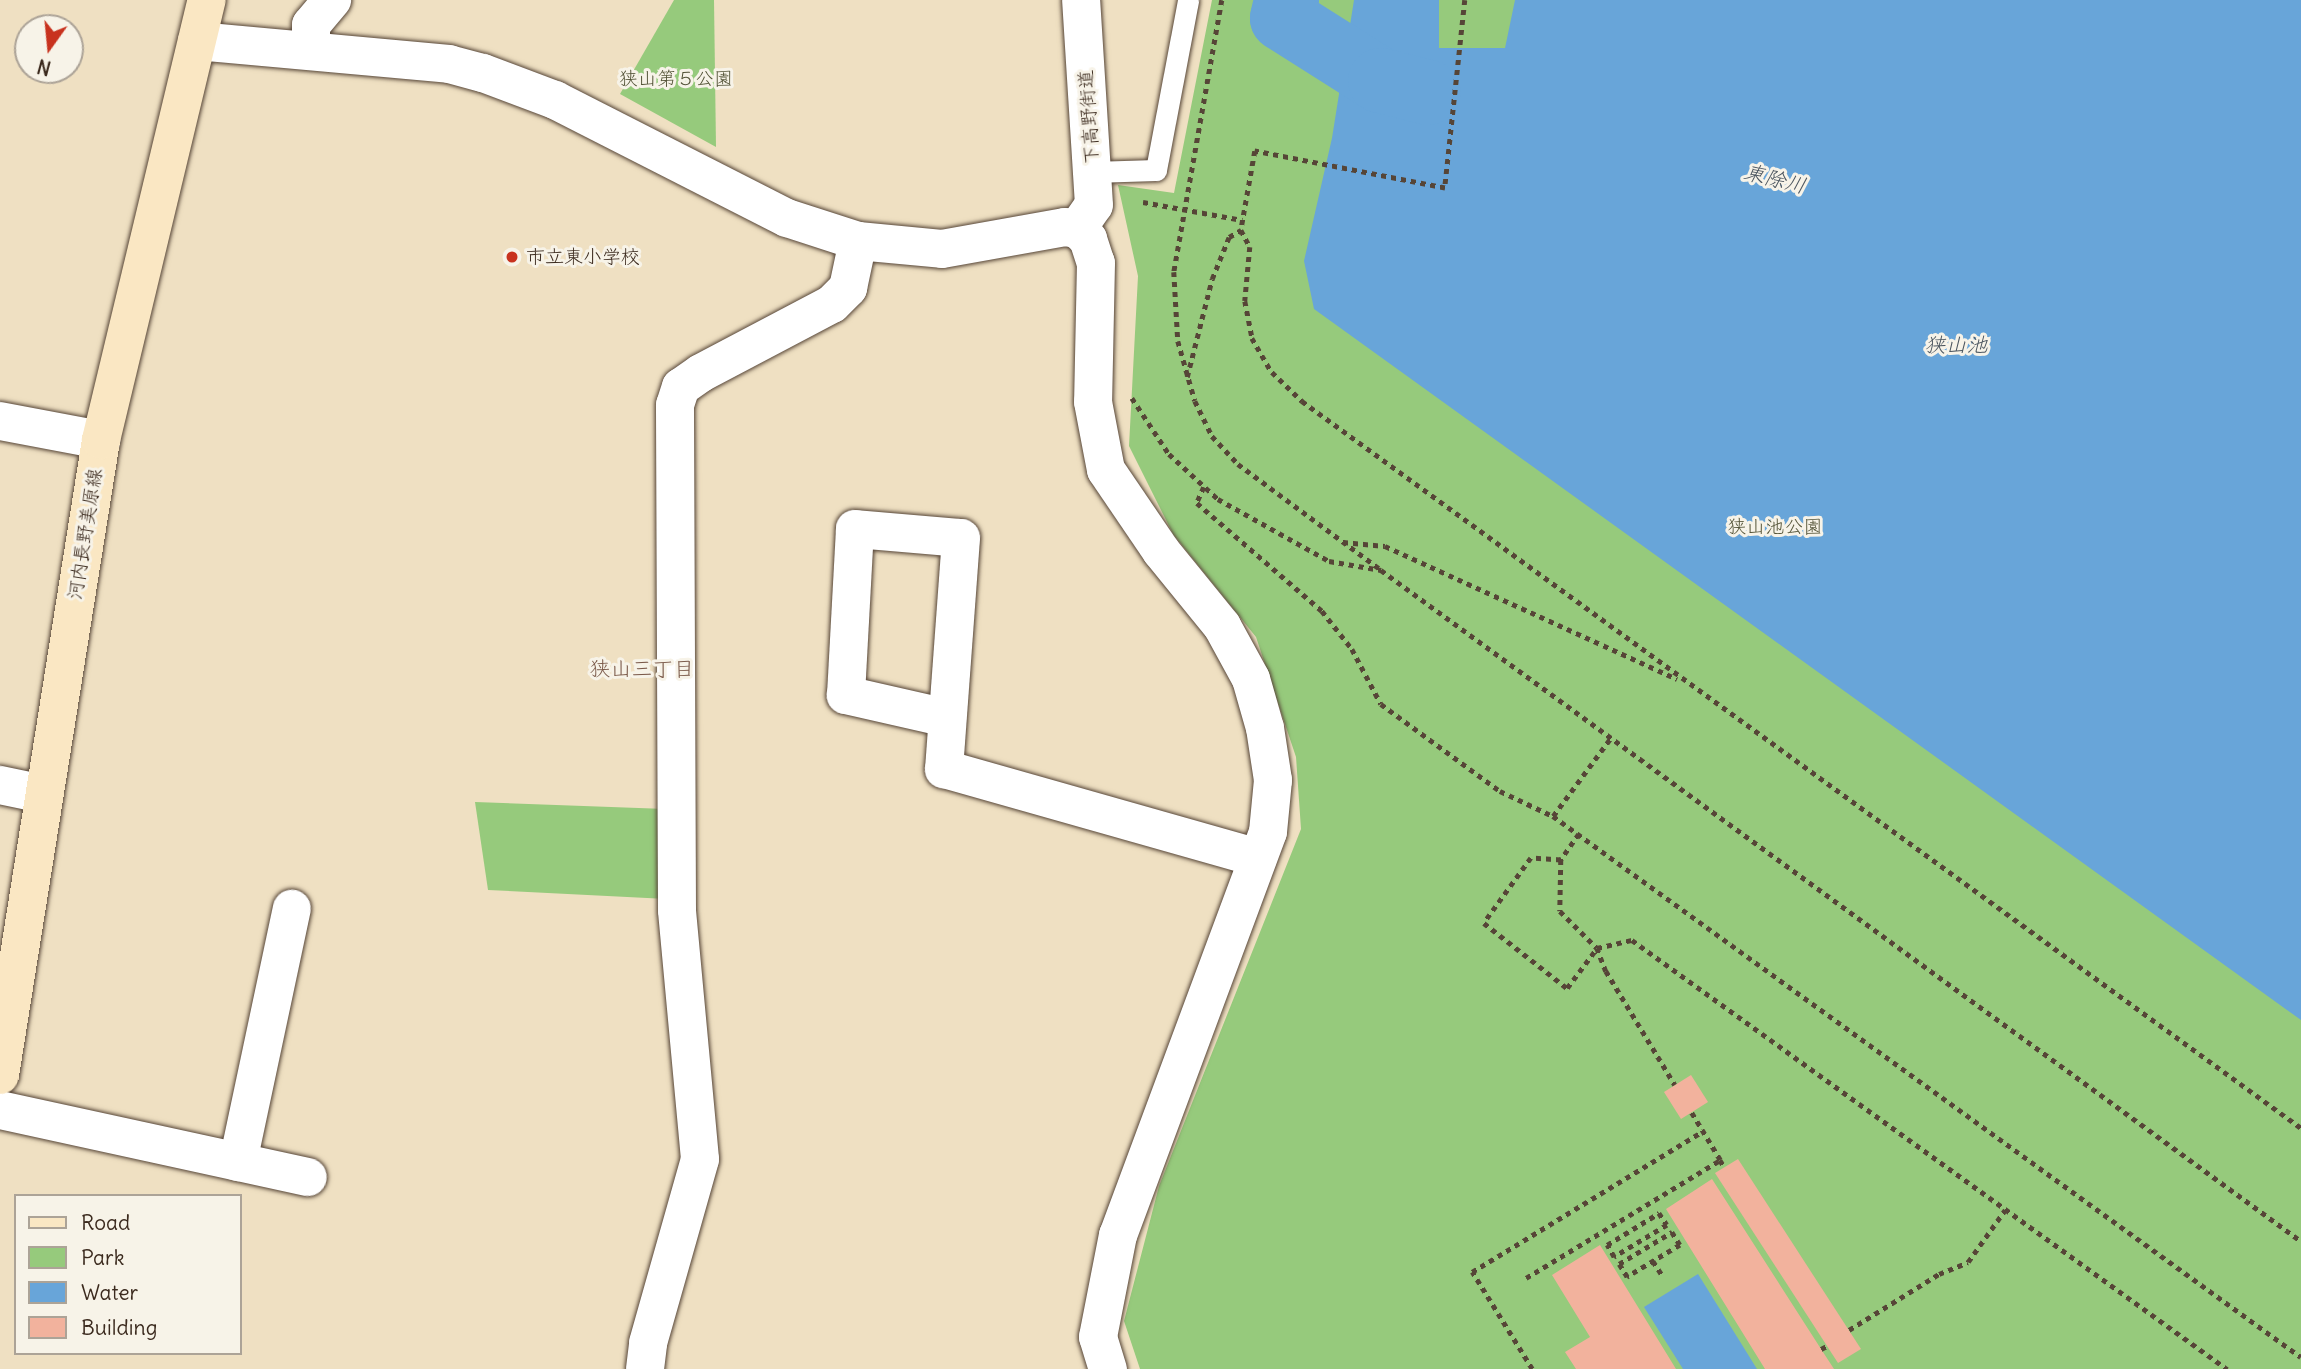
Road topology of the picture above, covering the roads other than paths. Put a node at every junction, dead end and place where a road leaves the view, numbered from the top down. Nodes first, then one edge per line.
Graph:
1 (207, 0) edge
2 (332, 0) edge
3 (1081, 0) edge
4 (1188, 0) edge
5 (197, 41) junction
6 (311, 50) junction
7 (1092, 173) junction
8 (1077, 229) junction
9 (858, 241) junction
10 (0, 421) edge
11 (101, 440) junction
12 (947, 718) junction
13 (0, 785) edge
14 (43, 794) junction
15 (1258, 858) junction
16 (292, 909) dead end
17 (7, 976) edge
18 (0, 1075) edge
19 (0, 1110) edge
20 (238, 1162) junction
21 (308, 1177) dead end
22 (645, 1369) edge
23 (1108, 1369) edge

1 - 5 main road, 河内長野美原線
2 - 6 street
3 - 7 street, 下高野街道
4 - 7 lane
5 - 6 street
5 - 11 main road, 河内長野美原線
6 - 9 street
7 - 8 street, 下高野街道
8 - 9 street
8 - 15 street
9 - 22 street
10 - 11 street
11 - 14 main road, 河内長野美原線
12 - 12 street
12 - 15 street
13 - 14 street
14 - 17 main road, 河内長野美原線
15 - 23 street
16 - 20 street
17 - 18 main road, 河内長野美原線
19 - 20 street
20 - 21 street

